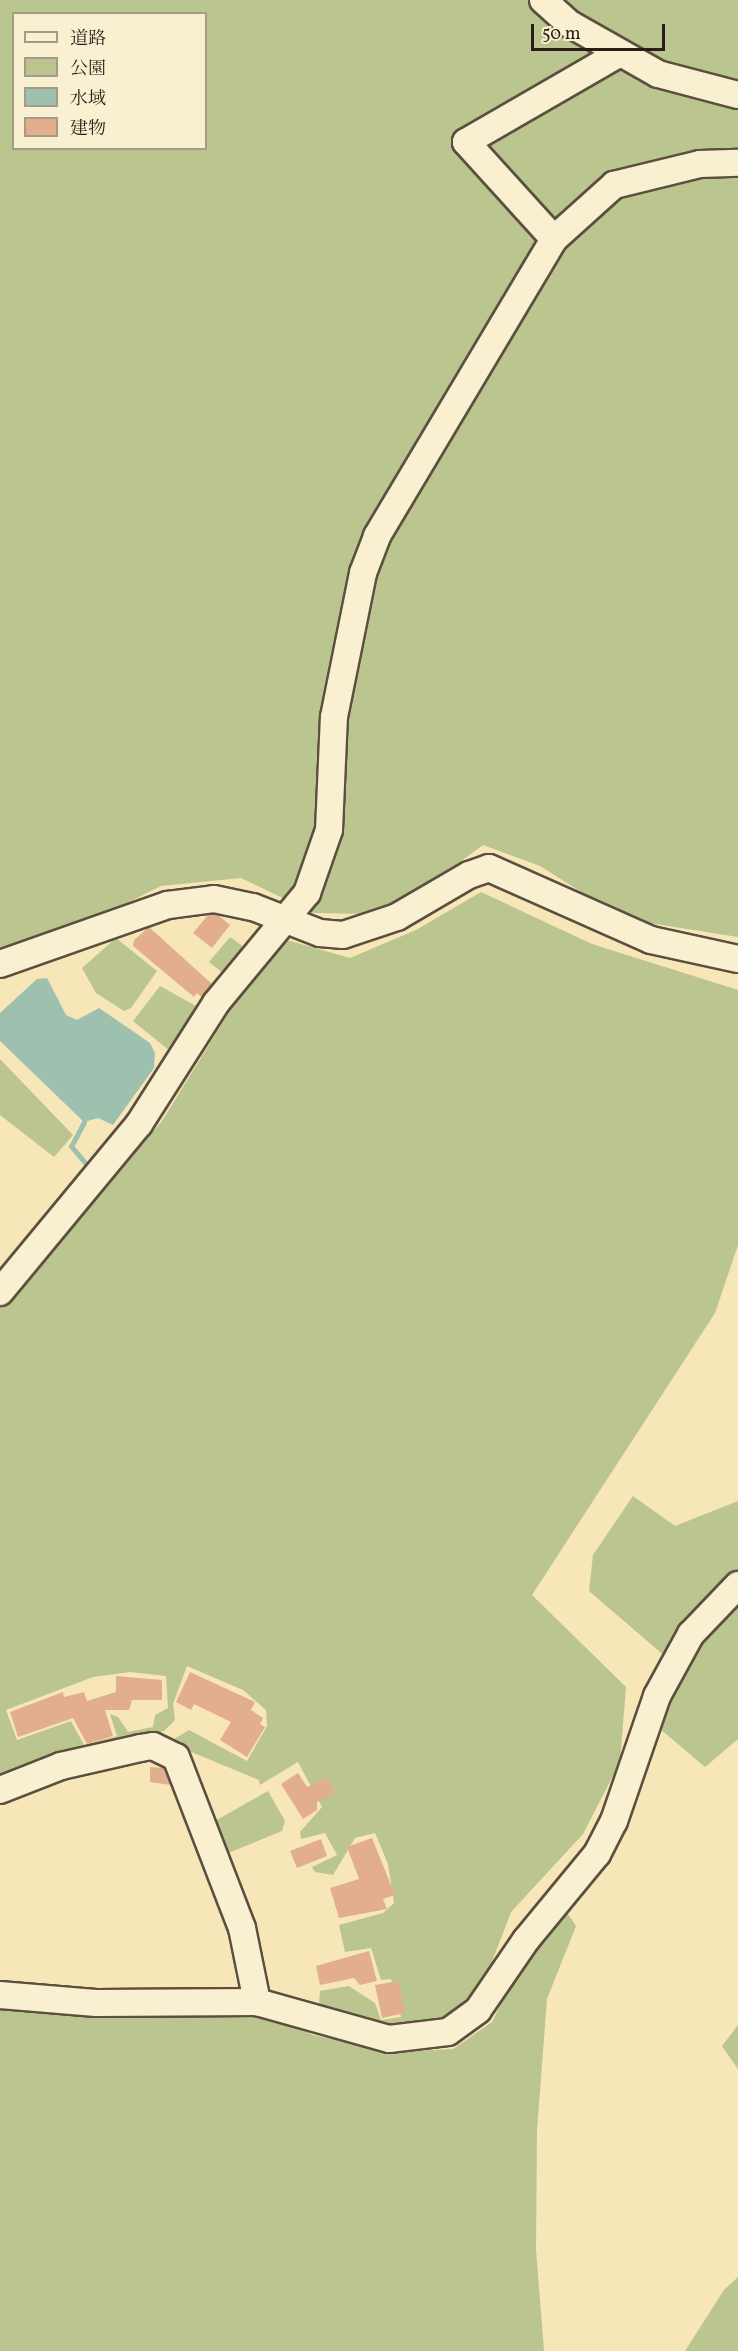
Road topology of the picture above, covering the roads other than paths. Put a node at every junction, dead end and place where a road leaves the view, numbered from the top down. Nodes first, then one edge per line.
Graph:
1 (543, 0) edge
2 (620, 53) junction
3 (738, 95) edge
4 (738, 163) edge
5 (554, 239) junction
6 (281, 921) junction
7 (738, 959) edge
8 (0, 964) edge
9 (0, 1292) edge
10 (738, 1585) edge
11 (0, 1790) edge
12 (0, 1995) edge
13 (257, 2002) junction

1 - 2 street
2 - 3 street
2 - 5 street
4 - 5 street
5 - 6 street
6 - 7 street
6 - 8 street
6 - 9 street
10 - 13 street
11 - 13 street
12 - 13 street

